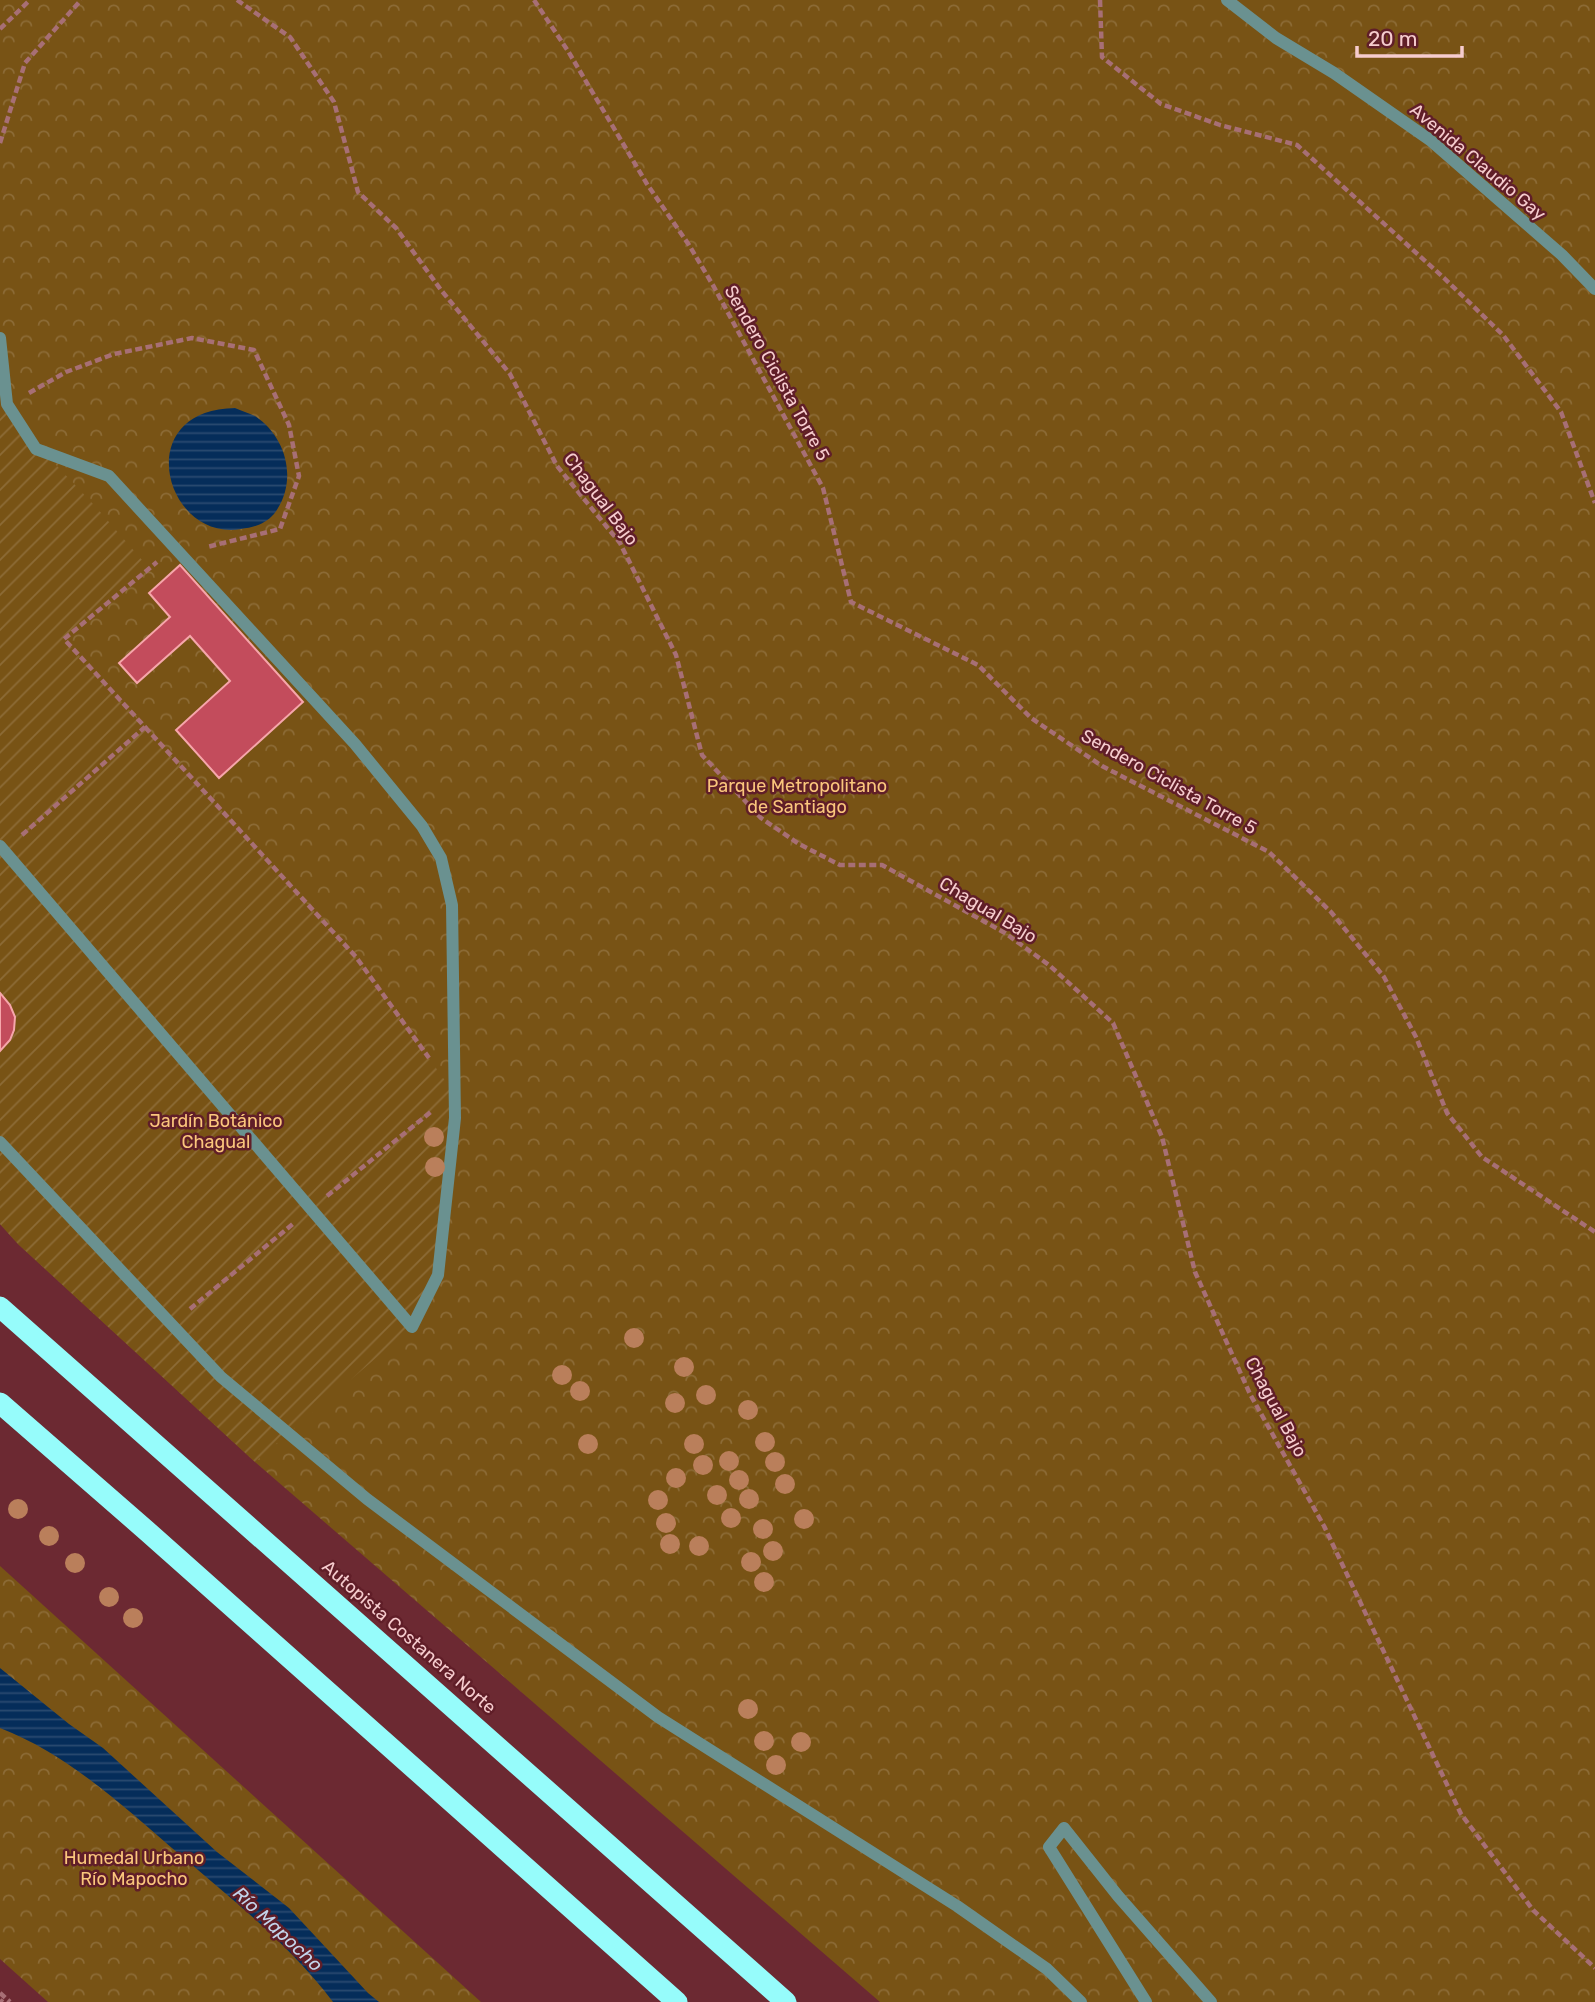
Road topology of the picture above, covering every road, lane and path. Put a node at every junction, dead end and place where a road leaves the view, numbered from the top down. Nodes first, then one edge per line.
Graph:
1 (30, 0) edge
2 (81, 0) edge
3 (237, 0) edge
4 (534, 0) edge
5 (1100, 0) edge
6 (1227, 0) edge
7 (0, 29) edge
8 (0, 143) edge
9 (1595, 289) edge
10 (0, 338) edge
11 (4, 408) edge
12 (1595, 503) edge
13 (145, 727) dead end
14 (0, 846) edge
15 (454, 1093) junction
16 (0, 1142) edge
17 (311, 1209) junction
18 (1595, 1232) edge
19 (0, 1295) edge
20 (0, 1307) edge
21 (172, 1324) junction
22 (40, 1343) junction
23 (0, 1403) edge
24 (1595, 1968) edge
25 (0, 1993) edge
26 (10, 2002) edge
27 (677, 2002) edge
28 (786, 2002) edge
29 (1081, 2002) edge
30 (1146, 2002) edge
31 (1212, 2002) edge

1 - 7 path
2 - 8 path
3 - 24 path, Chagual Bajo
4 - 18 path, Sendero Ciclista Torre 5
5 - 12 path
6 - 9 street, Avenida Claudio Gay
10 - 11 street
11 - 15 street
13 - 15 path
14 - 17 street
15 - 17 path
15 - 17 street
16 - 21 street
17 - 21 path
19 - 22 highway
20 - 22 highway, Autopista Costanera Norte
21 - 29 street
22 - 28 highway, Autopista Costanera Norte
23 - 27 highway
25 - 26 path
30 - 31 street

